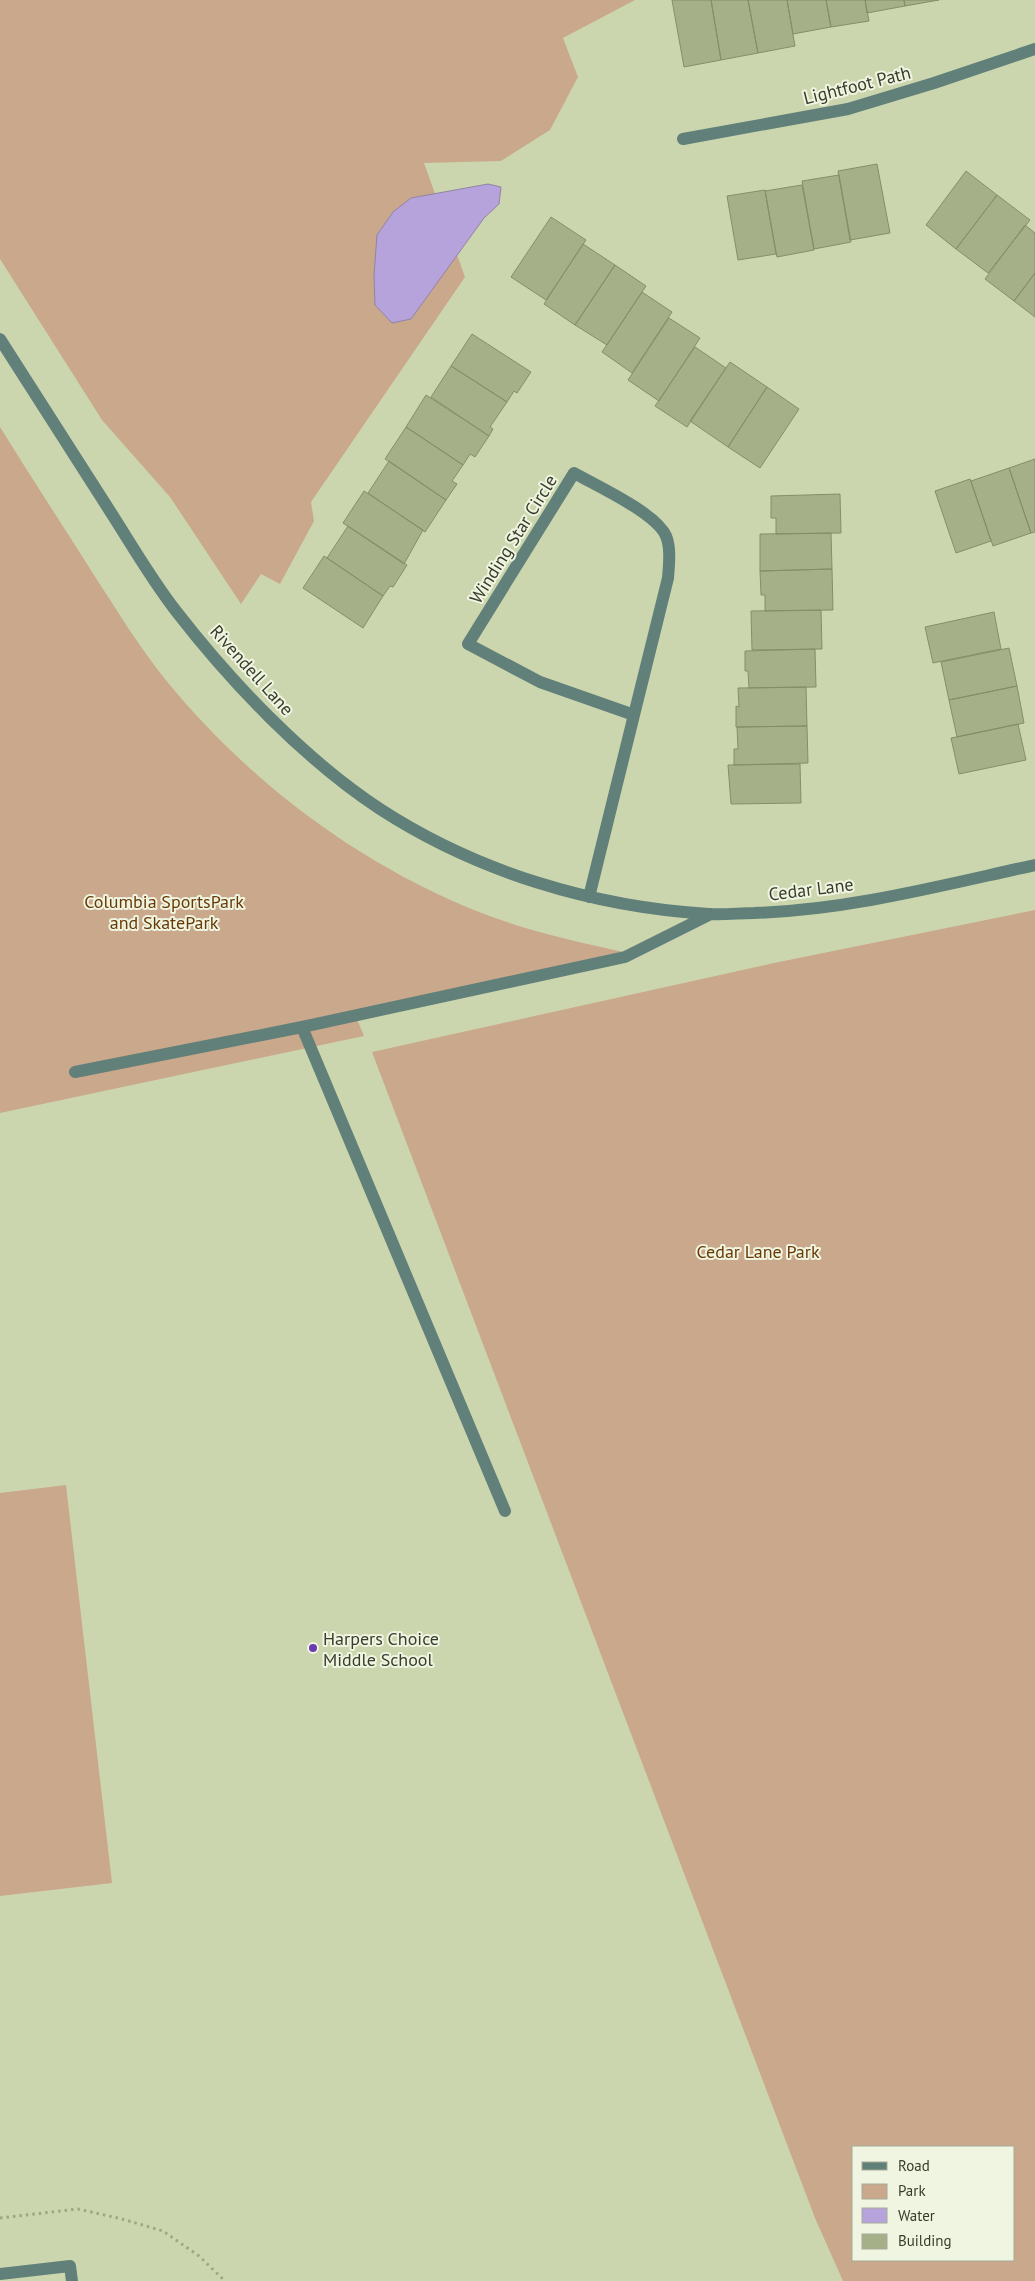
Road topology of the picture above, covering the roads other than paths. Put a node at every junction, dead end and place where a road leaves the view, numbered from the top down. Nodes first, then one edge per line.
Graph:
1 (1035, 49) edge
2 (682, 139) dead end
3 (0, 339) edge
4 (634, 714) junction
5 (1035, 865) edge
6 (589, 897) junction
7 (711, 914) junction
8 (302, 1027) junction
9 (75, 1072) dead end
10 (506, 1511) dead end
11 (0, 2274) edge
12 (72, 2281) edge

1 - 2 street, Lightfoot Path
3 - 6 street, Rivendell Lane
4 - 4 street, Winding Star Circle
4 - 6 street, Winding Star Circle
5 - 7 street, Cedar Lane
6 - 7 street, Cedar Lane
7 - 8 street
8 - 9 street
8 - 10 street
11 - 12 street

